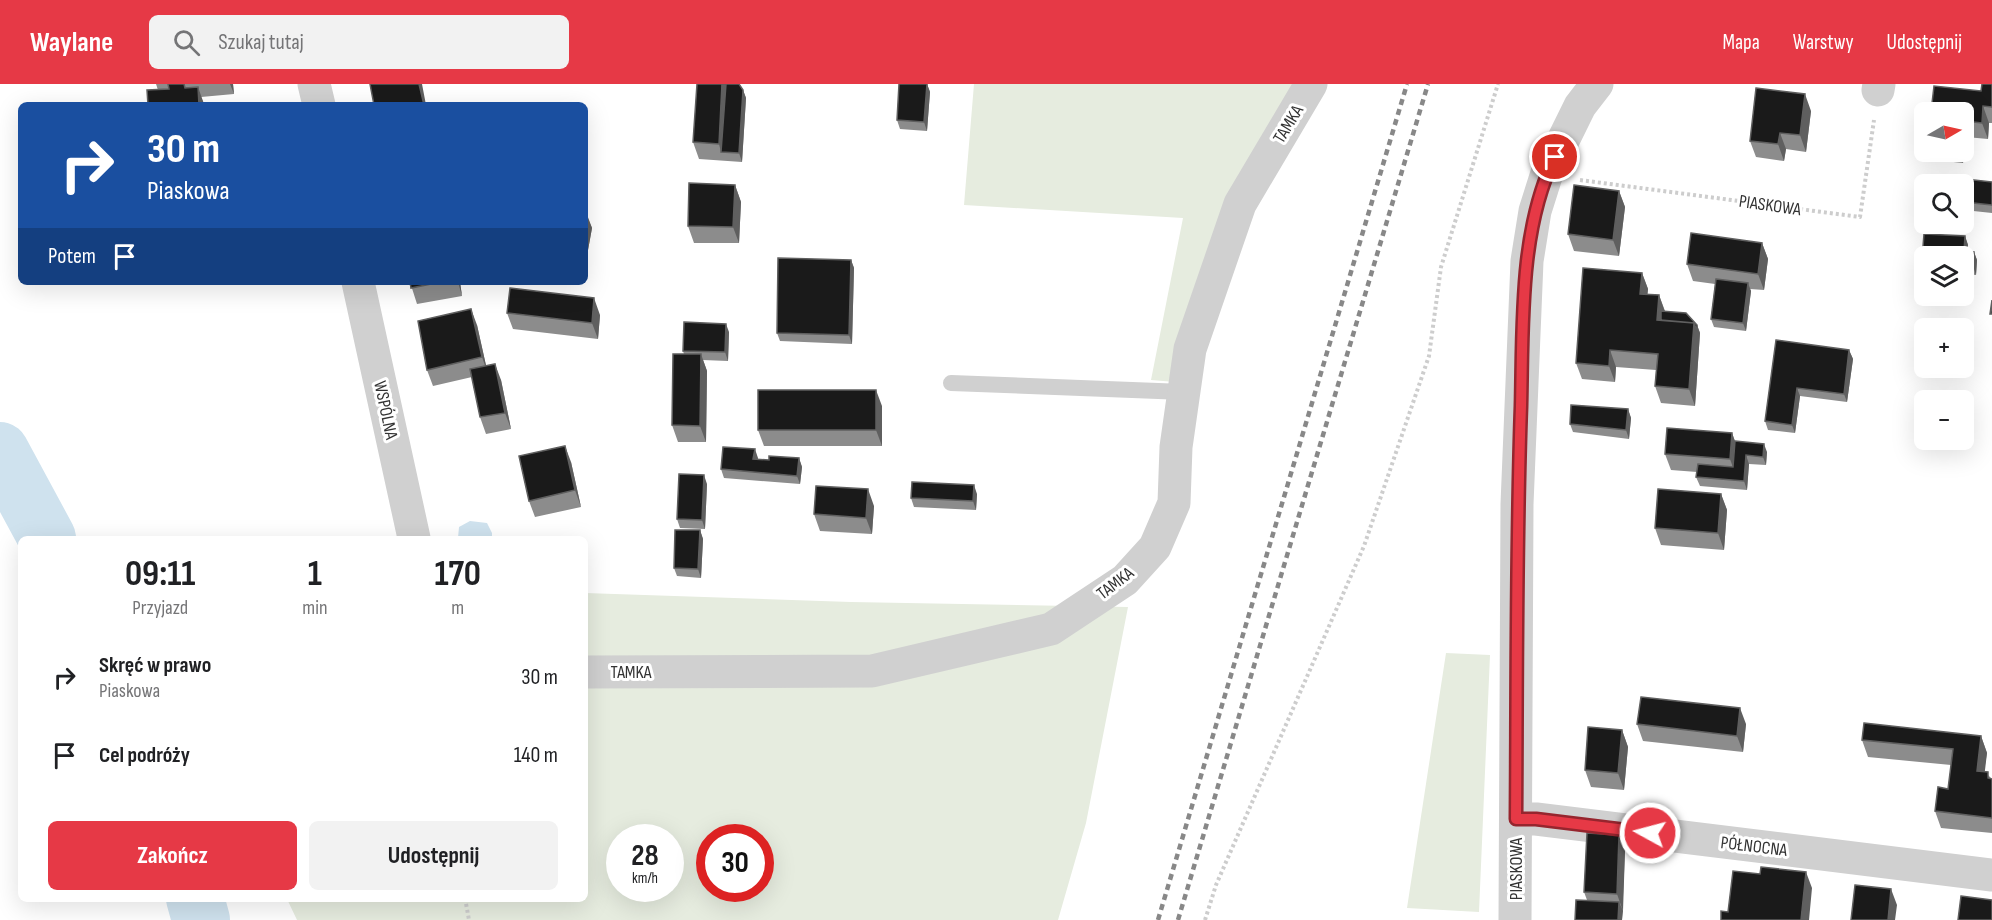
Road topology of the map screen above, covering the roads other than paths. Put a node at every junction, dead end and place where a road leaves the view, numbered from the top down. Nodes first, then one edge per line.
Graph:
1 (314, 84) edge
2 (1311, 84) edge
3 (1597, 84) edge
4 (318, 102) edge
5 (359, 285) edge
6 (951, 383) dead end
7 (1184, 392) junction
8 (414, 536) edge
9 (588, 672) edge
10 (1516, 819) junction
11 (1992, 875) edge
12 (1515, 920) edge

1 - 4 street
2 - 7 street, TAMKA
3 - 10 street, PIASKOWA
5 - 8 street, WSPÓLNA
6 - 7 lane
7 - 9 street, TAMKA
10 - 11 street, PÓŁNOCNA
10 - 12 street, PIASKOWA

